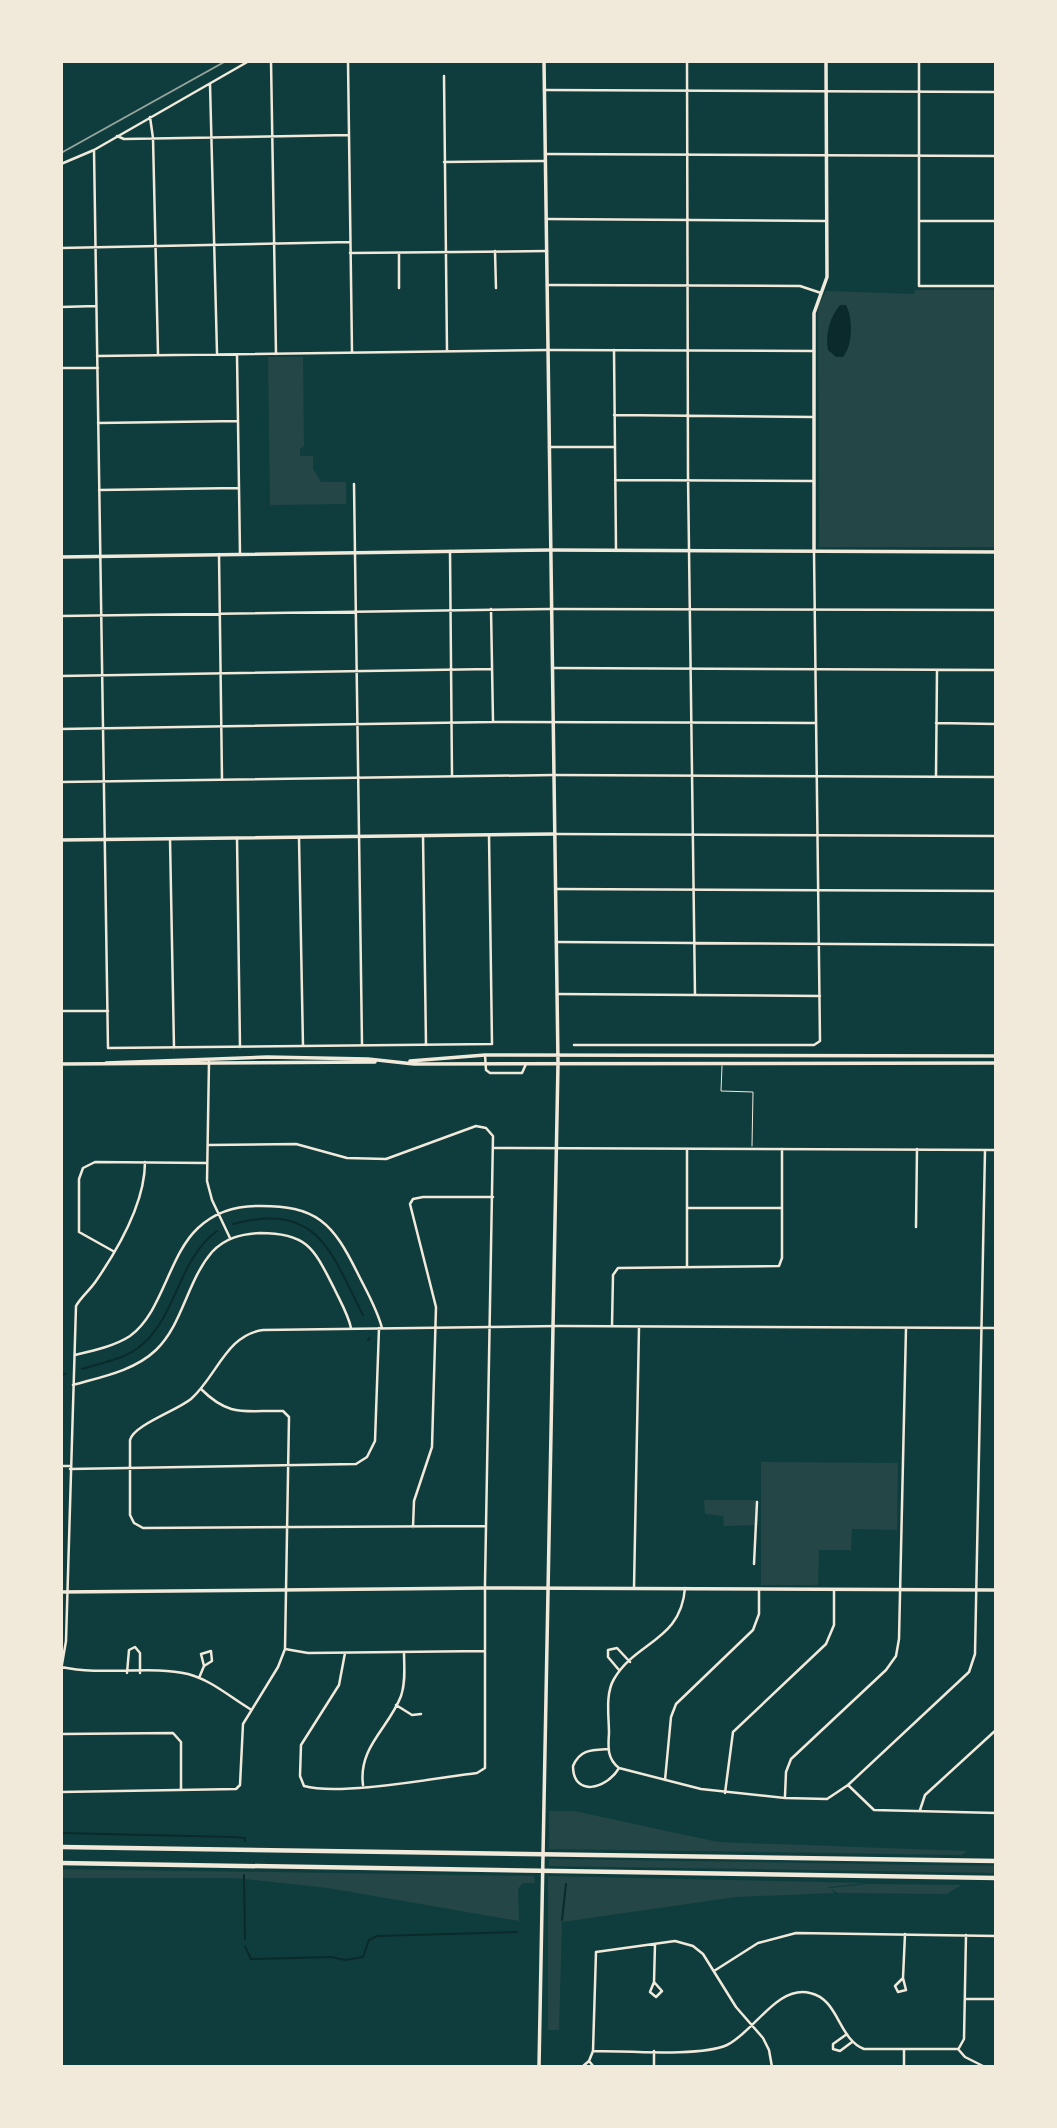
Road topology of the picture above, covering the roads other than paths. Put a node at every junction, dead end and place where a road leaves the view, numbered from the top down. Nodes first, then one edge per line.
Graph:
1 (249, 61) edge
2 (271, 61) edge
3 (348, 61) edge
4 (544, 61) edge
5 (687, 61) edge
6 (826, 61) edge
7 (919, 61) edge
8 (444, 76) dead end
9 (210, 84) junction
10 (544, 90) junction
11 (687, 90) junction
12 (827, 91) junction
13 (919, 92) junction
14 (996, 92) edge
15 (150, 117) junction
16 (349, 135) junction
17 (117, 136) junction
18 (272, 136) junction
19 (213, 137) junction
20 (153, 138) junction
21 (94, 150) junction
22 (545, 154) junction
23 (687, 155) junction
24 (827, 155) junction
25 (919, 156) junction
26 (996, 156) edge
27 (444, 162) junction
28 (545, 162) junction
29 (61, 164) edge
30 (546, 219) junction
31 (687, 220) junction
32 (826, 221) junction
33 (918, 221) junction
34 (996, 221) edge
35 (350, 242) junction
36 (274, 244) junction
37 (215, 245) junction
38 (156, 246) junction
39 (95, 247) junction
40 (61, 248) edge
41 (495, 251) junction
42 (547, 251) junction
43 (446, 252) junction
44 (350, 253) junction
45 (398, 253) junction
46 (547, 285) junction
47 (687, 285) junction
48 (996, 286) edge
49 (399, 288) dead end
50 (496, 288) dead end
51 (821, 293) junction
52 (96, 306) junction
53 (61, 307) edge
54 (548, 350) junction
55 (614, 350) junction
56 (447, 351) junction
57 (687, 351) junction
58 (814, 351) junction
59 (352, 352) junction
60 (276, 354) junction
61 (158, 355) junction
62 (217, 355) junction
63 (237, 355) junction
64 (97, 356) junction
65 (61, 368) edge
66 (98, 368) junction
67 (614, 415) junction
68 (687, 416) junction
69 (813, 417) junction
70 (239, 421) junction
71 (98, 423) junction
72 (550, 447) junction
73 (615, 447) junction
74 (615, 480) junction
75 (688, 480) junction
76 (813, 481) junction
77 (354, 484) dead end
78 (239, 488) junction
79 (99, 490) junction
80 (616, 549) junction
81 (551, 550) junction
82 (689, 550) junction
83 (450, 551) junction
84 (814, 551) junction
85 (354, 552) junction
86 (996, 552) edge
87 (219, 554) junction
88 (240, 554) junction
89 (61, 556) edge
90 (100, 556) junction
91 (491, 609) junction
92 (551, 609) junction
93 (690, 609) junction
94 (814, 609) junction
95 (450, 610) junction
96 (996, 610) edge
97 (355, 611) junction
98 (220, 614) junction
99 (101, 615) junction
100 (61, 616) edge
101 (552, 668) junction
102 (492, 669) junction
103 (690, 669) junction
104 (815, 669) junction
105 (452, 670) junction
106 (937, 670) junction
107 (996, 670) edge
108 (356, 671) junction
109 (220, 673) junction
110 (102, 675) junction
111 (61, 676) edge
112 (493, 722) junction
113 (554, 722) junction
114 (691, 722) junction
115 (452, 723) junction
116 (816, 723) junction
117 (936, 723) junction
118 (357, 724) junction
119 (996, 724) edge
120 (222, 726) junction
121 (103, 728) junction
122 (61, 729) edge
123 (554, 775) junction
124 (692, 775) junction
125 (452, 776) junction
126 (358, 777) junction
127 (816, 777) junction
128 (936, 777) junction
129 (996, 777) edge
130 (222, 780) junction
131 (61, 782) edge
132 (104, 782) junction
133 (555, 834) junction
134 (489, 835) junction
135 (692, 835) junction
136 (818, 835) junction
137 (423, 836) junction
138 (996, 836) edge
139 (358, 837) junction
140 (237, 838) junction
141 (299, 838) junction
142 (170, 839) junction
143 (61, 840) edge
144 (105, 840) junction
145 (556, 889) junction
146 (693, 889) junction
147 (818, 890) junction
148 (996, 891) edge
149 (556, 942) junction
150 (694, 943) junction
151 (819, 944) junction
152 (996, 945) edge
153 (557, 994) junction
154 (695, 995) junction
155 (820, 996) junction
156 (61, 1011) edge
157 (107, 1011) junction
158 (362, 1045) junction
159 (426, 1045) junction
160 (574, 1045) dead end
161 (303, 1046) junction
162 (240, 1047) junction
163 (174, 1048) junction
164 (485, 1055) junction
165 (558, 1055) junction
166 (996, 1056) edge
167 (209, 1058) junction
168 (377, 1061) junction
169 (410, 1061) junction
170 (106, 1063) junction
171 (485, 1063) junction
172 (527, 1063) junction
173 (558, 1063) junction
174 (722, 1063) junction
175 (996, 1063) edge
176 (61, 1064) edge
177 (209, 1065) junction
178 (208, 1145) junction
179 (494, 1148) junction
180 (556, 1148) junction
181 (687, 1149) junction
182 (752, 1149) junction
183 (782, 1149) junction
184 (917, 1149) junction
185 (985, 1150) junction
186 (996, 1150) edge
187 (145, 1162) junction
188 (207, 1163) junction
189 (493, 1196) junction
190 (687, 1208) junction
191 (782, 1208) junction
192 (219, 1213) junction
193 (916, 1227) dead end
194 (230, 1238) junction
195 (113, 1251) junction
196 (687, 1268) junction
197 (552, 1326) junction
198 (612, 1327) junction
199 (639, 1327) junction
200 (351, 1328) junction
201 (380, 1328) junction
202 (436, 1328) junction
203 (490, 1328) junction
204 (906, 1328) junction
205 (982, 1328) junction
206 (996, 1328) edge
207 (73, 1355) junction
208 (73, 1385) junction
209 (201, 1389) junction
210 (61, 1466) edge
211 (288, 1466) junction
212 (70, 1468) junction
213 (130, 1468) junction
214 (757, 1502) dead end
215 (485, 1526) junction
216 (413, 1527) junction
217 (287, 1528) junction
218 (754, 1564) dead end
219 (485, 1588) junction
220 (546, 1588) junction
221 (634, 1588) junction
222 (685, 1588) junction
223 (759, 1589) junction
224 (834, 1589) junction
225 (899, 1589) junction
226 (975, 1590) junction
227 (996, 1590) edge
228 (64, 1592) edge
229 (287, 1592) junction
230 (285, 1649) junction
231 (485, 1651) junction
232 (404, 1652) junction
233 (345, 1653) junction
234 (630, 1662) junction
235 (204, 1666) junction
236 (61, 1668) edge
237 (620, 1671) junction
238 (127, 1673) junction
239 (141, 1673) junction
240 (199, 1678) junction
241 (396, 1706) junction
242 (250, 1709) junction
243 (421, 1714) dead end
244 (996, 1730) edge
245 (61, 1734) edge
246 (609, 1749) junction
247 (618, 1768) junction
248 (665, 1780) junction
249 (363, 1785) junction
250 (848, 1785) junction
251 (181, 1790) junction
252 (61, 1792) edge
253 (725, 1793) junction
254 (785, 1798) junction
255 (920, 1811) junction
256 (996, 1813) edge
257 (61, 1847) edge
258 (996, 1861) edge
259 (61, 1863) edge
260 (996, 1878) edge
261 (905, 1934) junction
262 (966, 1935) junction
263 (996, 1936) edge
264 (654, 1944) junction
265 (714, 1971) junction
266 (903, 1978) dead end
267 (654, 1982) dead end
268 (965, 1999) junction
269 (996, 1999) edge
270 (753, 2025) junction
271 (847, 2034) junction
272 (852, 2042) junction
273 (958, 2049) junction
274 (904, 2050) junction
275 (593, 2051) junction
276 (654, 2051) junction
277 (589, 2061) junction
278 (539, 2067) edge
279 (582, 2067) edge
280 (594, 2067) edge
281 (654, 2067) edge
282 (772, 2067) edge
283 (904, 2067) edge
284 (985, 2067) edge

1 - 9 street
2 - 18 street
3 - 16 street
4 - 10 main road
5 - 11 street
6 - 12 main road
7 - 13 street
8 - 27 street
9 - 15 street
9 - 19 street
10 - 11 street
10 - 22 main road
11 - 12 street
11 - 23 street
12 - 13 street
12 - 24 main road
13 - 14 street
13 - 25 street
15 - 17 street
15 - 20 street
16 - 18 street
16 - 35 street
17 - 20 street
17 - 21 street
18 - 19 street
18 - 36 street
19 - 20 street
19 - 37 street
20 - 38 street
21 - 29 street
21 - 39 street
22 - 23 street
22 - 28 main road
23 - 24 street
23 - 31 street
24 - 25 street
24 - 32 main road
25 - 26 street
25 - 33 street
27 - 28 street
27 - 43 street
28 - 30 main road
30 - 31 street
30 - 42 main road
31 - 32 street
31 - 47 street
32 - 51 main road
33 - 34 street
33 - 48 street
35 - 36 street
35 - 44 street
36 - 37 street
36 - 60 street
37 - 38 street
37 - 62 street
38 - 39 street
38 - 61 street
39 - 40 street
39 - 52 street
41 - 42 street
41 - 43 street
41 - 50 street
42 - 46 main road
43 - 45 street
43 - 56 street
44 - 45 street
44 - 59 street
45 - 49 street
46 - 47 street
46 - 54 main road
47 - 51 street
47 - 57 street
51 - 58 main road
52 - 53 street
52 - 64 street
54 - 55 street
54 - 56 street
54 - 72 main road
55 - 57 street
55 - 67 street
56 - 59 street
57 - 58 street
57 - 68 street
58 - 69 main road
59 - 60 street
60 - 63 street
61 - 62 street
61 - 64 street
62 - 63 street
63 - 70 street
64 - 66 street
65 - 66 street
66 - 71 street
67 - 68 street
67 - 73 street
68 - 69 street
68 - 75 street
69 - 76 main road
70 - 71 street
70 - 78 street
71 - 79 street
72 - 73 street
72 - 81 main road
73 - 74 street
74 - 75 street
74 - 80 street
75 - 76 street
75 - 82 street
76 - 84 main road
77 - 85 street
78 - 79 street
78 - 88 street
79 - 90 street
80 - 81 main road
80 - 82 main road
81 - 83 main road
81 - 92 main road
82 - 84 main road
82 - 93 street
83 - 85 main road
83 - 95 street
84 - 86 main road
84 - 94 street
85 - 88 main road
85 - 97 street
87 - 88 main road
87 - 90 main road
87 - 98 street
89 - 90 main road
90 - 99 street
91 - 92 street
91 - 95 street
91 - 102 street
92 - 93 street
92 - 101 main road
93 - 94 street
93 - 103 street
94 - 96 street
94 - 104 street
95 - 97 street
95 - 105 street
97 - 98 street
97 - 108 street
98 - 99 street
98 - 109 street
99 - 100 street
99 - 110 street
101 - 103 street
101 - 113 main road
102 - 105 street
102 - 112 street
103 - 104 street
103 - 114 street
104 - 106 street
104 - 116 street
105 - 108 street
105 - 115 street
106 - 107 street
106 - 117 street
108 - 109 street
108 - 118 street
109 - 110 street
109 - 120 street
110 - 111 street
110 - 121 street
112 - 113 street
112 - 115 street
113 - 114 street
113 - 123 main road
114 - 116 street
114 - 124 street
115 - 118 street
115 - 125 street
116 - 127 street
117 - 119 street
117 - 128 street
118 - 120 street
118 - 126 street
120 - 121 street
120 - 130 street
121 - 122 street
121 - 132 street
123 - 124 street
123 - 125 street
123 - 133 main road
124 - 127 street
124 - 135 street
125 - 126 street
126 - 130 street
126 - 139 street
127 - 128 street
127 - 136 street
128 - 129 street
130 - 132 street
131 - 132 street
132 - 144 street
133 - 134 main road
133 - 135 street
133 - 145 main road
134 - 137 main road
134 - 159 street
135 - 136 street
135 - 146 street
136 - 138 street
136 - 147 street
137 - 139 main road
137 - 159 street
139 - 141 main road
139 - 158 street
140 - 141 main road
140 - 142 main road
140 - 162 street
141 - 161 street
142 - 144 main road
142 - 163 street
143 - 144 main road
144 - 157 street
145 - 146 street
145 - 149 main road
146 - 147 street
146 - 150 street
147 - 148 street
147 - 151 street
149 - 150 street
149 - 153 main road
150 - 151 street
150 - 154 street
151 - 152 street
151 - 155 street
153 - 154 street
153 - 165 main road
154 - 155 street
155 - 160 street
156 - 157 street
157 - 163 street
158 - 159 street
158 - 161 street
161 - 162 street
162 - 163 street
164 - 165 main road
164 - 169 main road
164 - 171 street
165 - 166 main road
165 - 173 main road
167 - 168 main road
167 - 170 main road
167 - 177 street
168 - 169 main road
168 - 177 main road
169 - 171 main road
170 - 176 main road
170 - 177 main road
171 - 172 main road
171 - 172 street
172 - 173 main road
173 - 174 main road
173 - 180 main road
174 - 175 main road
174 - 182 lane
177 - 178 street
178 - 179 street
178 - 188 street
179 - 180 street
179 - 189 street
180 - 181 street
180 - 197 main road
181 - 182 street
181 - 190 street
182 - 183 street
183 - 184 street
183 - 191 street
184 - 185 street
184 - 193 street
185 - 186 street
185 - 205 street
187 - 188 street
187 - 195 street
187 - 195 street
188 - 192 street
189 - 202 street
189 - 203 street
190 - 191 street
190 - 196 street
191 - 196 street
192 - 194 street
192 - 201 street
192 - 207 street
194 - 200 street
194 - 208 street
195 - 207 street
196 - 198 street
197 - 198 street
197 - 203 street
197 - 220 main road
198 - 199 street
199 - 204 street
199 - 221 street
200 - 201 street
200 - 209 street
201 - 202 street
201 - 211 street
202 - 203 street
202 - 216 street
203 - 215 street
204 - 205 street
204 - 225 street
205 - 206 street
205 - 226 street
207 - 208 street
208 - 212 street
209 - 211 street
209 - 213 street
210 - 212 street
211 - 213 street
211 - 217 street
212 - 213 street
212 - 228 street
213 - 217 street
214 - 218 street
215 - 216 street
215 - 219 street
216 - 217 street
217 - 229 street
219 - 220 main road
219 - 229 main road
219 - 231 street
220 - 221 main road
220 - 278 main road
221 - 222 main road
222 - 223 main road
222 - 234 street
223 - 224 main road
223 - 248 street
224 - 225 main road
224 - 253 street
225 - 226 main road
225 - 254 street
226 - 227 main road
226 - 250 street
228 - 229 main road
228 - 236 street
229 - 230 street
230 - 233 street
230 - 242 street
231 - 232 street
231 - 249 street
232 - 233 street
232 - 241 street
233 - 249 street
234 - 237 street
234 - 237 street
235 - 235 street
235 - 240 street
236 - 238 street
237 - 246 street
238 - 239 street
238 - 239 street
239 - 240 street
240 - 242 street
241 - 243 street
241 - 249 street
242 - 251 street
244 - 255 street
245 - 251 street
246 - 247 street
246 - 247 street
247 - 248 street
248 - 253 street
250 - 254 street
250 - 255 street
251 - 252 street
253 - 254 street
255 - 256 street
257 - 258 highway
259 - 260 highway
261 - 262 street
261 - 265 street
261 - 266 street
262 - 263 street
262 - 268 street
264 - 265 street
264 - 267 street
264 - 275 street
265 - 270 street
268 - 269 street
268 - 273 street
270 - 271 street
270 - 276 street
270 - 282 street
271 - 272 street
271 - 272 street
272 - 274 street
273 - 274 street
273 - 284 street
274 - 283 street
275 - 276 street
275 - 277 street
276 - 281 street
277 - 279 street
277 - 280 street

